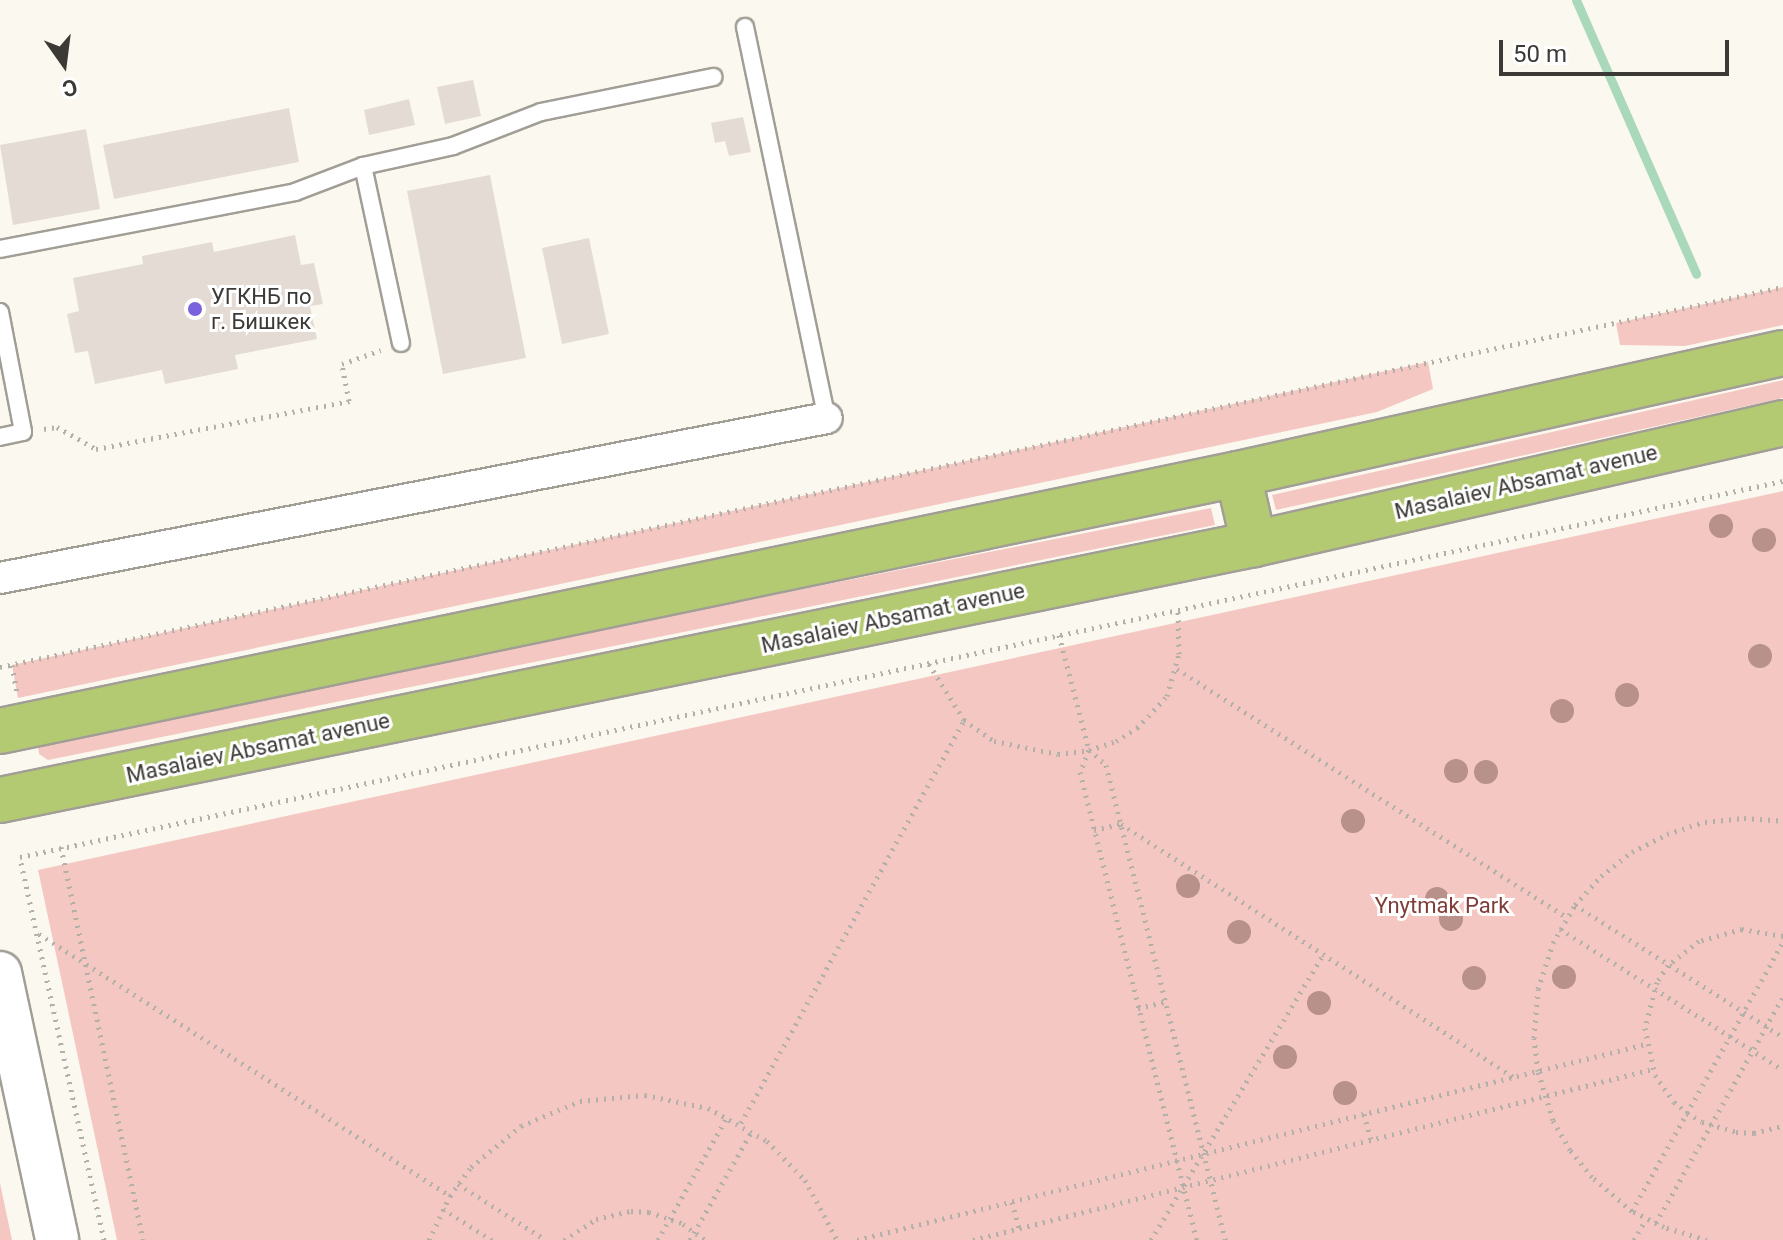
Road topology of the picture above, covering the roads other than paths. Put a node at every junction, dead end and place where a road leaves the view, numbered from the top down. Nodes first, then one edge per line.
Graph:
1 (745, 27) dead end
2 (713, 77) dead end
3 (363, 166) junction
4 (0, 249) edge
5 (0, 312) edge
6 (401, 343) road end
7 (1783, 353) edge
8 (827, 418) joint
9 (1783, 423) edge
10 (0, 437) edge
11 (1238, 474) junction
12 (1254, 544) junction
13 (0, 578) edge
14 (9, 715) edge
15 (0, 800) edge
16 (0, 973) edge
17 (57, 1240) edge

1 - 8 lane
2 - 3 lane
3 - 4 lane
3 - 6 lane
5 - 10 lane
7 - 11 main road
8 - 13 street
9 - 12 main road, Masalaiev Absamat avenue
11 - 12 main road
11 - 14 main road
12 - 15 main road, Masalaiev Absamat avenue
16 - 17 main road

